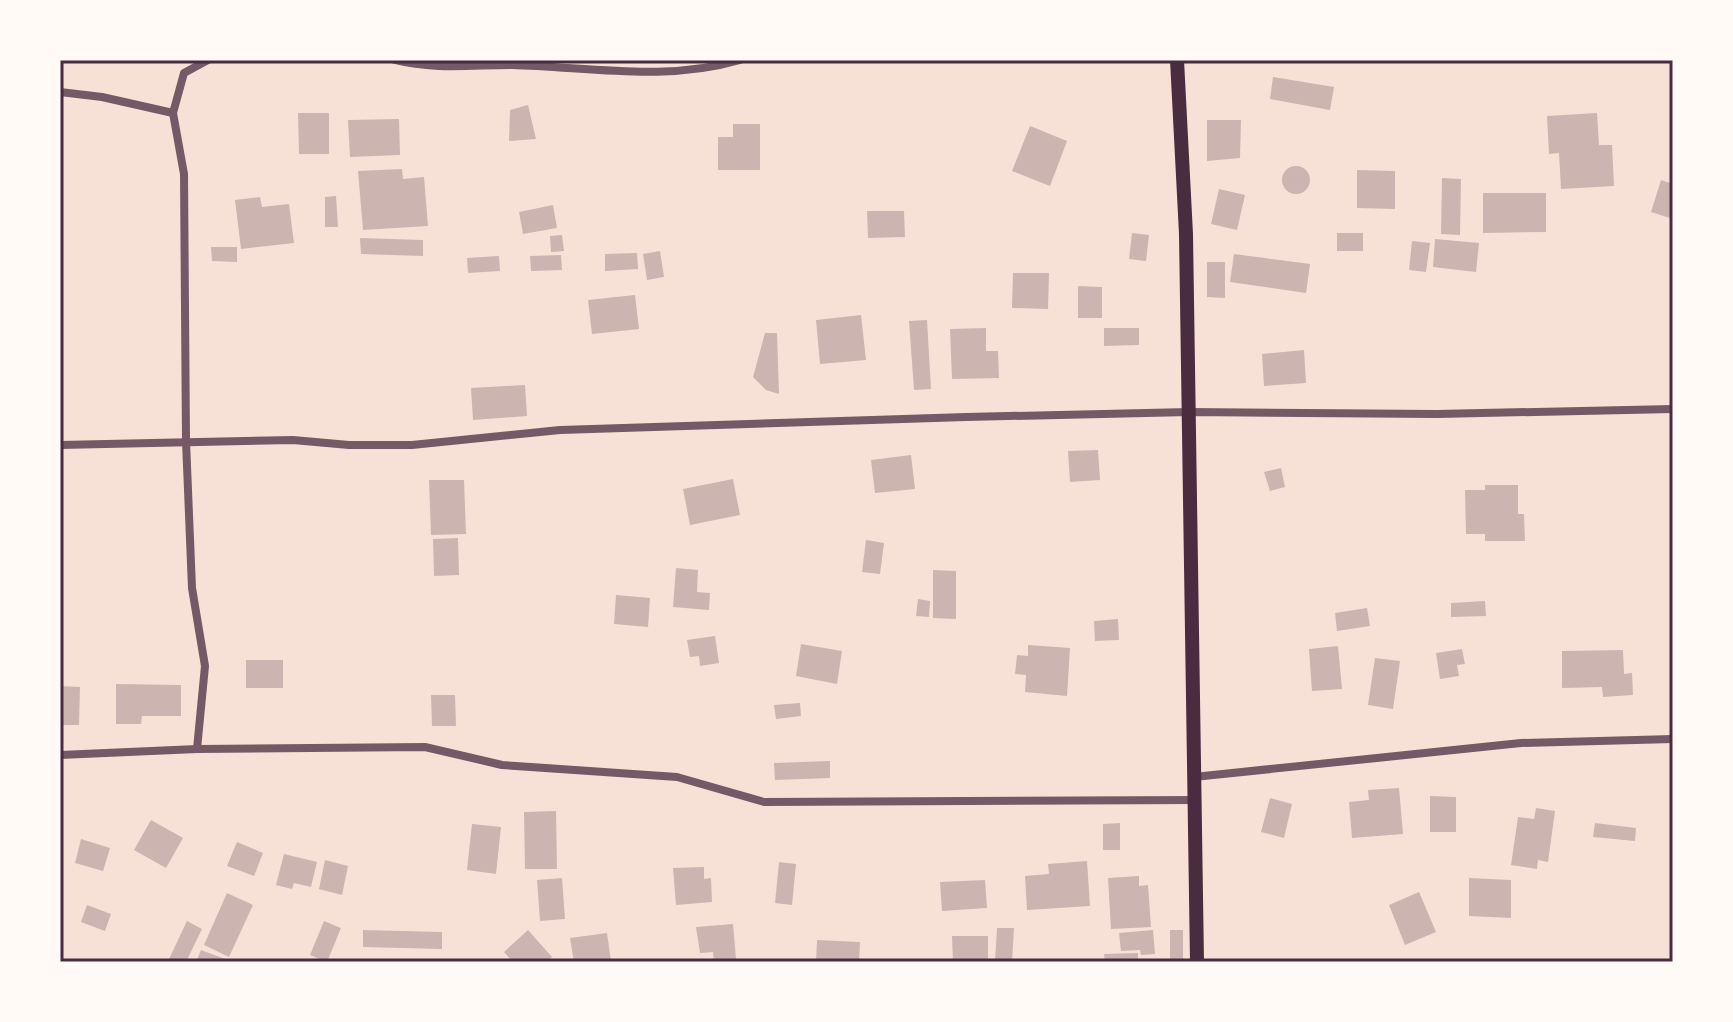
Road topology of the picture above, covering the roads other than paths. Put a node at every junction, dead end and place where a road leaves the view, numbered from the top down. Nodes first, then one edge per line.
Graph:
1 (190, 60) edge
2 (208, 60) edge
3 (395, 60) edge
4 (740, 60) edge
5 (1177, 60) edge
6 (184, 73) junction
7 (60, 92) edge
8 (173, 113) junction
9 (1673, 409) edge
10 (1189, 412) junction
11 (186, 441) junction
12 (60, 445) edge
13 (1673, 739) edge
14 (197, 749) junction
15 (60, 755) edge
16 (1194, 777) junction
17 (1195, 800) junction
18 (1197, 962) edge

1 - 6 street
2 - 6 street
3 - 4 street
5 - 10 main road
6 - 8 street
7 - 8 street
8 - 11 street
9 - 10 street
10 - 11 street
10 - 16 main road
11 - 12 street
11 - 14 street
13 - 16 street
14 - 15 street
14 - 17 street
16 - 17 main road
17 - 18 main road

